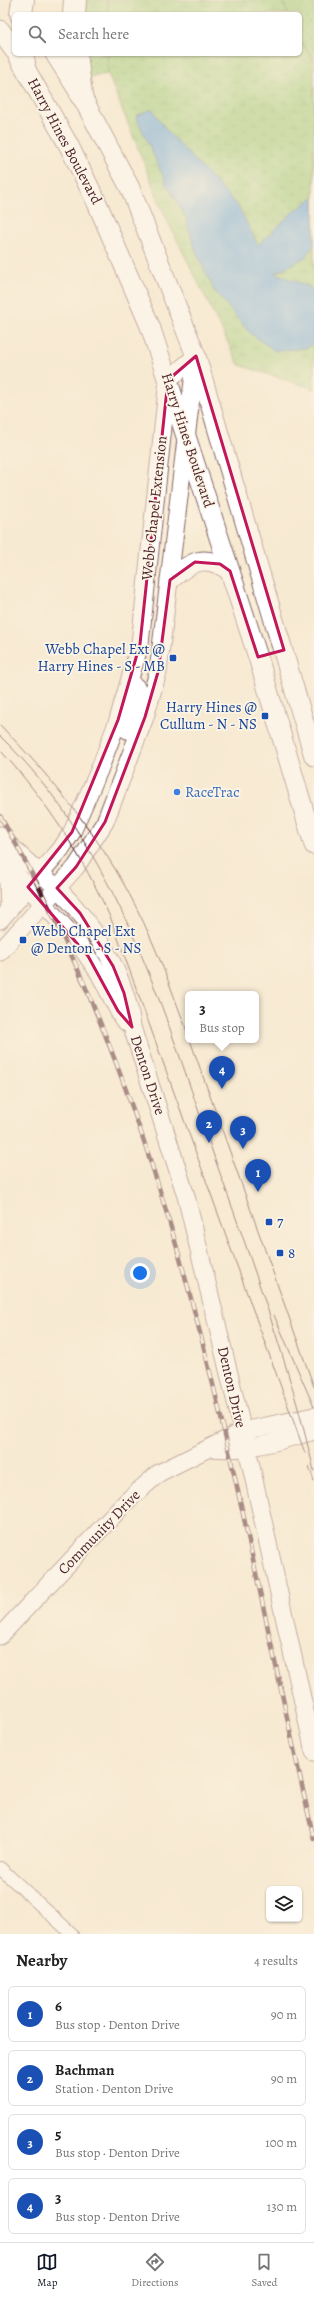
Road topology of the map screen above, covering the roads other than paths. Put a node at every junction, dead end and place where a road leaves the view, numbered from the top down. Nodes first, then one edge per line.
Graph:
1 (75, 0) edge
2 (74, 12) edge
3 (0, 30) edge
4 (12, 46) edge
5 (20, 56) edge
6 (56, 56) edge
7 (76, 56) edge
8 (81, 95) junction
9 (196, 356) junction
10 (168, 380) junction
11 (186, 434) junction
12 (230, 571) junction
13 (170, 580) junction
14 (284, 650) junction
15 (258, 658) junction
16 (128, 685) junction
17 (314, 756) edge
18 (122, 774) junction
19 (0, 835) edge
20 (314, 845) edge
21 (2, 859) edge
22 (40, 873) junction
23 (28, 887) junction
24 (58, 888) junction
25 (44, 903) junction
26 (5, 915) edge
27 (0, 952) edge
28 (132, 1027) junction
29 (314, 1416) edge
30 (243, 1431) junction
31 (314, 1431) edge
32 (212, 1448) junction
33 (247, 1448) junction
34 (0, 1636) edge
35 (314, 1752) edge
36 (0, 1868) edge
37 (72, 1934) edge

1 - 2 highway
3 - 4 main road, Harry Hines Boulevard
5 - 10 main road, Harry Hines Boulevard
6 - 8 main road, Harry Hines Boulevard
7 - 8 highway
8 - 9 main road, Harry Hines Boulevard
9 - 10 main road
9 - 11 main road, Webb Chapel Extension
9 - 14 main road, Harry Hines Boulevard
10 - 11 main road, Harry Hines Boulevard
10 - 16 main road, Webb Chapel Extension
11 - 12 main road, Harry Hines Boulevard
11 - 13 main road, Webb Chapel Extension
12 - 13 main road
12 - 15 main road, Harry Hines Boulevard
13 - 18 main road, Webb Chapel Extension
14 - 15 main road
14 - 17 main road, Harry Hines Boulevard
15 - 20 main road, Harry Hines Boulevard
16 - 18 main road
16 - 22 main road, Webb Chapel Extension
18 - 24 main road, Webb Chapel Extension
19 - 22 main road, Denton Drive
21 - 23 main road, Denton Drive
21 - 26 main road
22 - 23 main road, Webb Chapel Extension
22 - 24 main road, Denton Drive
23 - 25 main road, Denton Drive
23 - 26 main road, Webb Chapel Extension
24 - 25 main road, Webb Chapel Extension
24 - 28 main road, Denton Drive
25 - 27 main road, Webb Chapel Extension
25 - 28 main road, Denton Drive
28 - 30 main road, Denton Drive
29 - 30 main road, Community Drive
30 - 32 main road, Community Drive
30 - 33 main road, Denton Drive
31 - 33 main road, Community Drive
32 - 33 main road, Community Drive
32 - 34 main road, Community Drive
33 - 35 main road, Denton Drive
36 - 37 street

